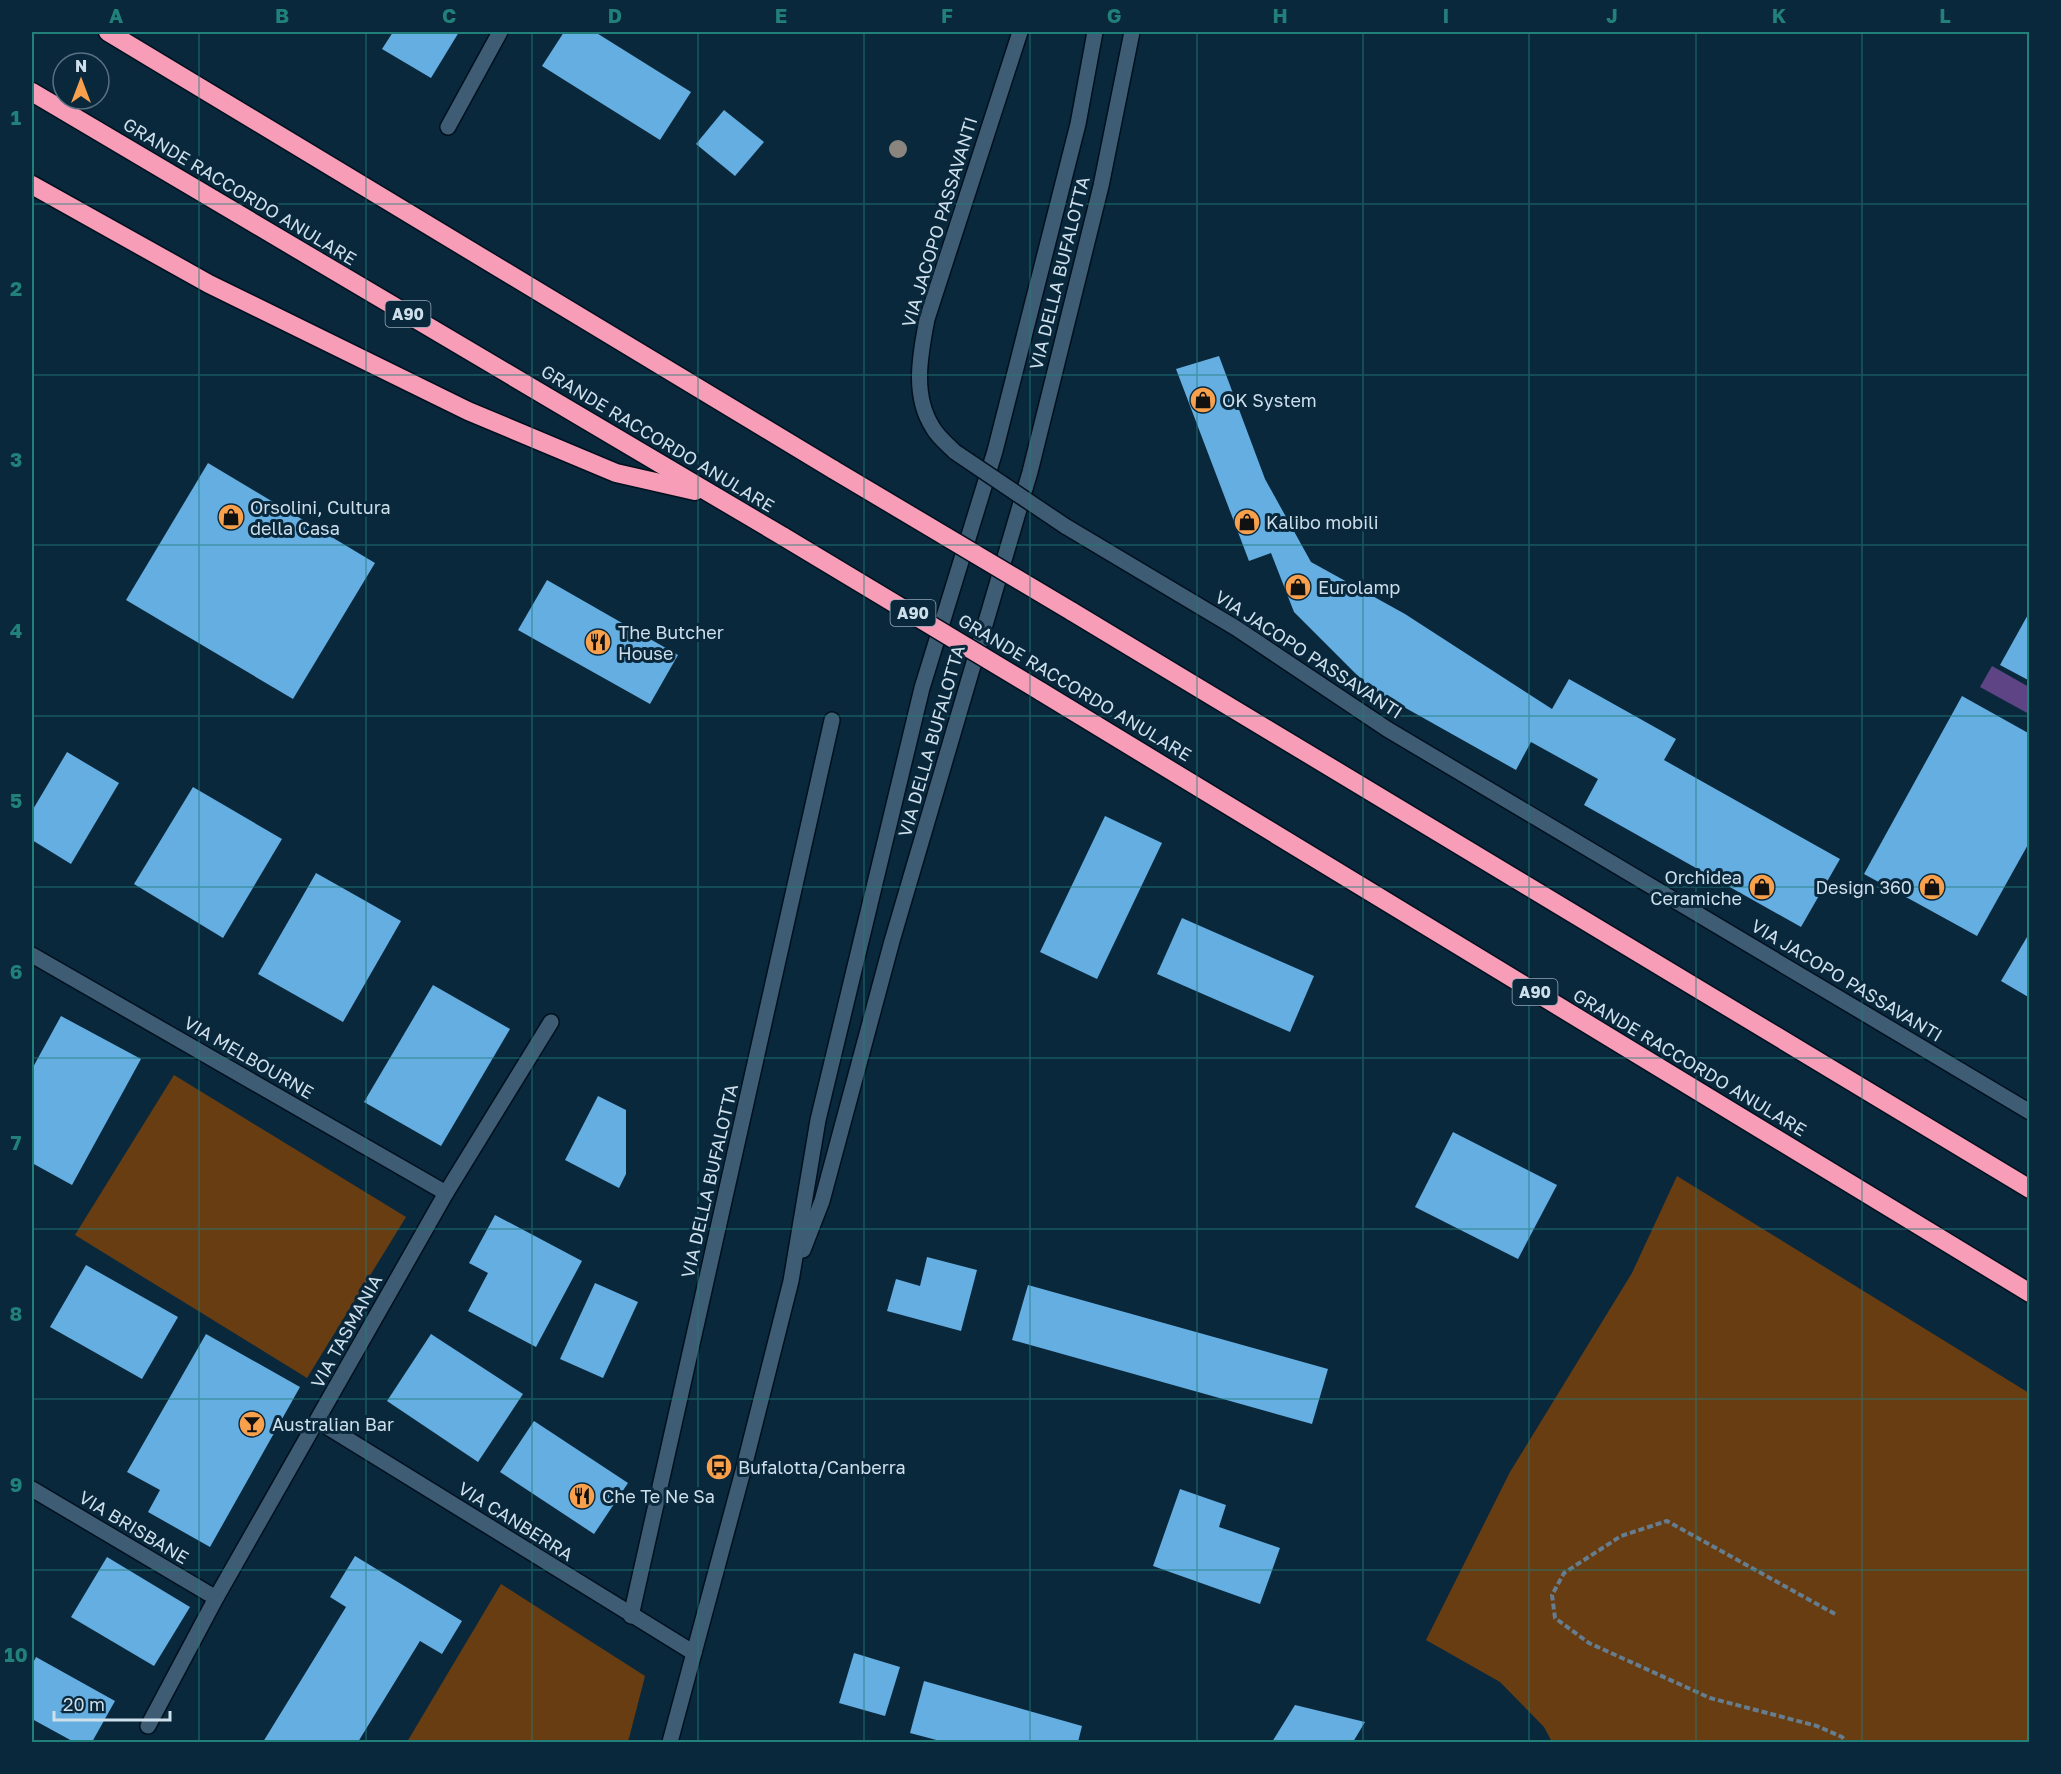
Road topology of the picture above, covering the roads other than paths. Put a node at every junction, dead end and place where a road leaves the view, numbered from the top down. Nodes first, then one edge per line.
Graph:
1 (108, 32) edge
2 (500, 32) edge
3 (1020, 32) edge
4 (1095, 32) edge
5 (1132, 32) edge
6 (32, 92) edge
7 (448, 127) dead end
8 (32, 185) edge
9 (713, 495) junction
10 (832, 720) dead end
11 (32, 955) edge
12 (551, 1022) dead end
13 (2030, 1112) edge
14 (2030, 1189) edge
15 (446, 1193) junction
16 (791, 1281) junction
17 (2030, 1293) edge
18 (318, 1421) junction
19 (32, 1489) edge
20 (216, 1598) junction
21 (632, 1616) junction
22 (694, 1653) junction
23 (148, 1726) dead end
24 (670, 1743) edge

1 - 14 highway, bridge
2 - 7 street
3 - 13 street, VIA JACOPO PASSAVANTI, bridge
4 - 16 street, VIA DELLA BUFALOTTA
5 - 16 street, VIA DELLA BUFALOTTA
6 - 9 highway, GRANDE RACCORDO ANULARE / A90
8 - 9 highway
9 - 17 highway, GRANDE RACCORDO ANULARE / A90, bridge
10 - 21 street, VIA DELLA BUFALOTTA
11 - 15 street, VIA MELBOURNE
12 - 15 street, VIA TASMANIA
15 - 18 street, VIA TASMANIA
16 - 22 street, VIA DELLA BUFALOTTA
18 - 20 street, VIA TASMANIA
18 - 21 street, VIA CANBERRA
19 - 20 street, VIA BRISBANE
20 - 23 street, VIA TASMANIA
21 - 22 street, VIA CANBERRA
22 - 24 street, VIA DELLA BUFALOTTA

